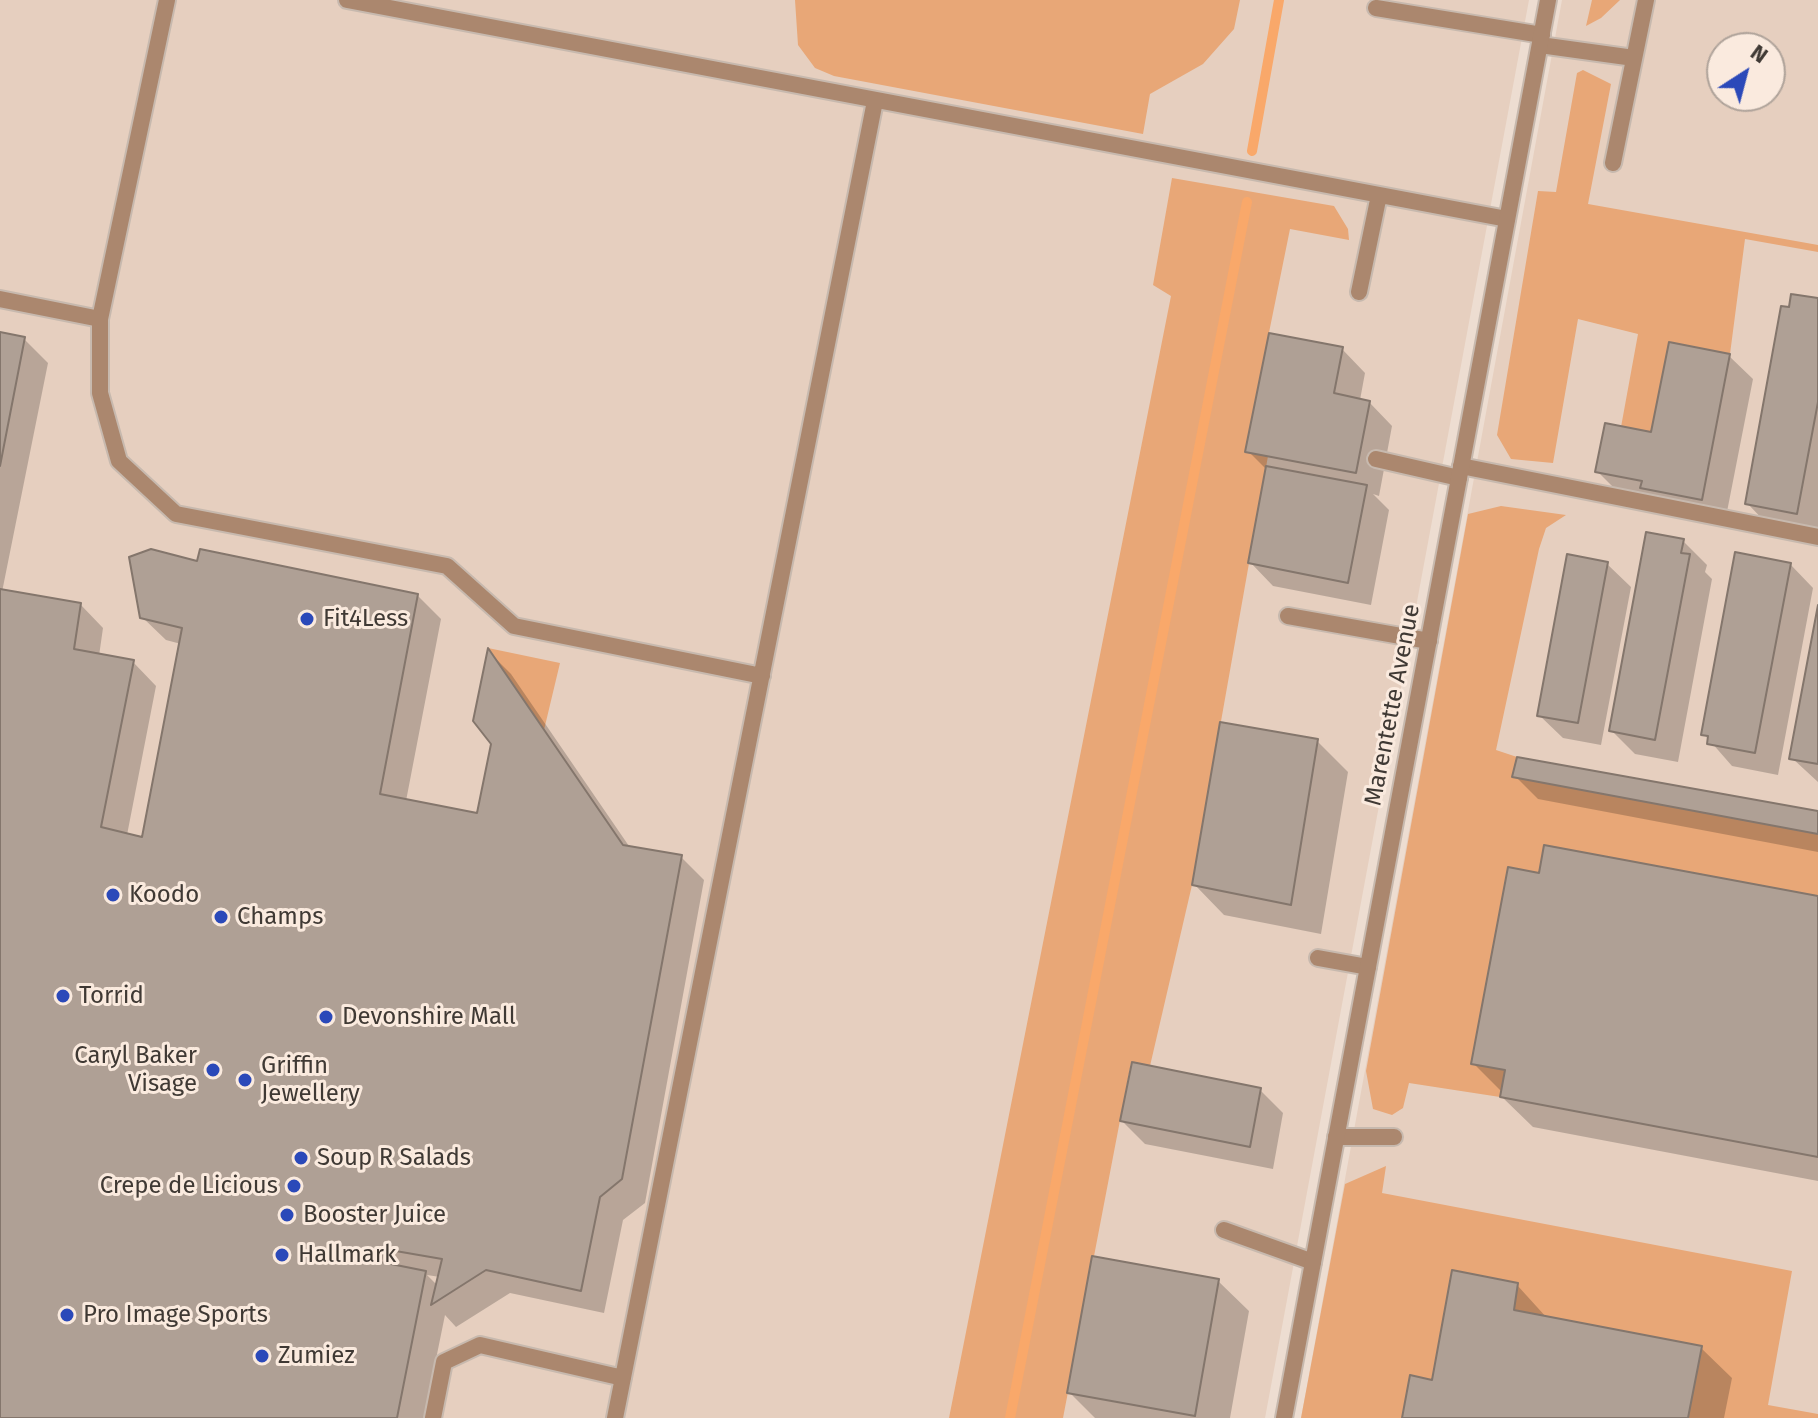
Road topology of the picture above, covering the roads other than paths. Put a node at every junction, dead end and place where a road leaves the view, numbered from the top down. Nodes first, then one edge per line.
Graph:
1 (167, 0) edge
2 (347, 0) edge
3 (1548, 0) edge
4 (1646, 0) edge
5 (1376, 8) dead end
6 (1541, 40) junction
7 (1634, 58) junction
8 (875, 101) junction
9 (1613, 163) dead end
10 (1379, 195) junction
11 (1507, 219) junction
12 (1359, 292) dead end
13 (0, 299) edge
14 (100, 319) junction
15 (1376, 459) dead end
16 (1460, 472) junction
17 (1818, 537) edge
18 (1288, 616) dead end
19 (1429, 641) junction
20 (762, 676) junction
21 (1318, 958) dead end
22 (1368, 967) junction
23 (1336, 1137) junction
24 (1394, 1137) dead end
25 (1224, 1230) dead end
26 (1313, 1262) junction
27 (623, 1378) junction
28 (433, 1418) edge
29 (615, 1418) edge
30 (1284, 1418) edge

1 - 14 street
2 - 8 street
3 - 6 street, Marentette Avenue
4 - 7 street
5 - 6 street
6 - 7 street
6 - 11 street, Marentette Avenue
7 - 9 street
8 - 10 street
8 - 20 street
10 - 11 street
10 - 12 street
11 - 16 street, Marentette Avenue
13 - 14 street
14 - 20 street
15 - 16 street
16 - 17 street
16 - 19 street, Marentette Avenue
18 - 19 street
19 - 22 street, Marentette Avenue
20 - 27 street
21 - 22 street
22 - 23 street, Marentette Avenue
23 - 24 street
23 - 26 street, Marentette Avenue
25 - 26 street
26 - 30 street, Marentette Avenue
27 - 28 street
27 - 29 street

